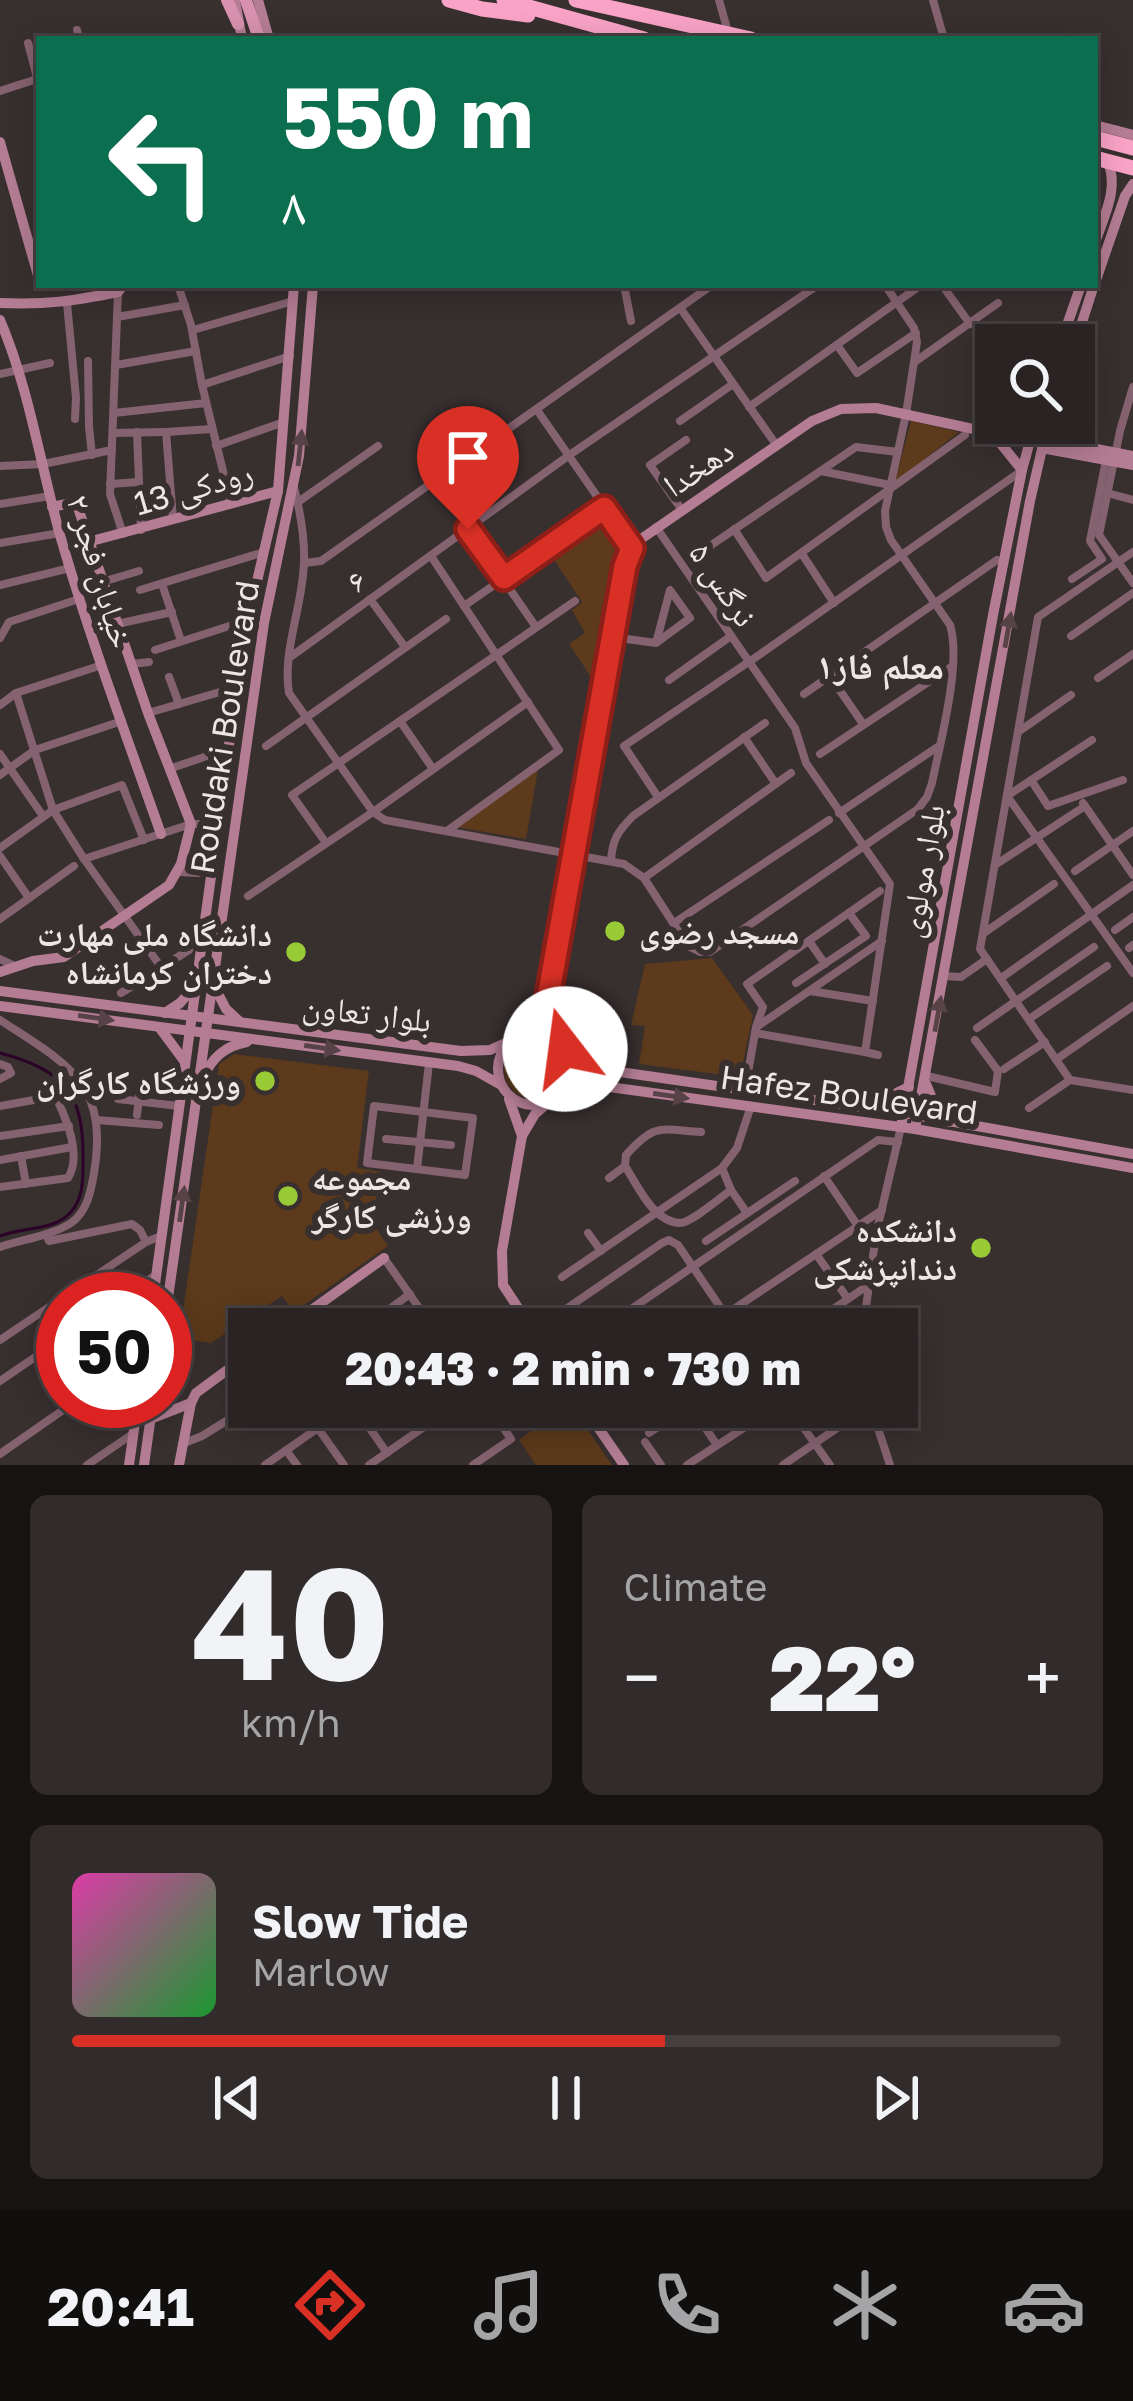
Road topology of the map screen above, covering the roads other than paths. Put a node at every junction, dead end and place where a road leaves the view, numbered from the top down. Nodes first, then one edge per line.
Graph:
1 (227, 0) edge
2 (247, 0) edge
3 (258, 0) edge
4 (449, 0) edge
5 (504, 0) edge
6 (576, 0) edge
7 (718, 0) edge
8 (933, 0) edge
9 (575, 20) junction
10 (238, 24) joint
11 (728, 34) junction
12 (241, 36) edge
13 (258, 36) edge
14 (268, 36) edge
15 (578, 36) edge
16 (633, 36) edge
17 (737, 36) edge
18 (943, 36) edge
19 (28, 43) dead end
20 (36, 74) edge
21 (36, 82) edge
22 (0, 91) edge
23 (1098, 125) edge
24 (1133, 135) edge
25 (1098, 139) edge
26 (0, 142) edge
27 (1133, 148) edge
28 (1101, 160) edge
29 (1133, 168) edge
30 (1133, 184) edge
31 (1118, 193) junction
32 (1098, 236) edge
33 (36, 268) edge
34 (1098, 272) edge
35 (42, 288) edge
36 (120, 288) edge
37 (179, 288) edge
38 (294, 288) edge
39 (313, 288) edge
40 (625, 288) edge
41 (708, 288) edge
42 (814, 288) edge
43 (887, 288) edge
44 (918, 288) edge
45 (944, 288) edge
46 (1080, 288) edge
47 (1094, 288) edge
48 (94, 291) edge
49 (295, 300) junction
50 (897, 302) junction
51 (0, 303) edge
52 (67, 303) junction
53 (998, 304) dead end
54 (46, 305) junction
55 (185, 305) junction
56 (681, 309) junction
57 (116, 317) junction
58 (0, 320) edge
59 (632, 320) dead end
60 (970, 323) junction
61 (1067, 324) edge
62 (1082, 324) edge
63 (192, 330) junction
64 (916, 333) junction
65 (837, 345) junction
66 (196, 351) junction
67 (291, 355) junction
68 (713, 356) junction
69 (88, 362) dead end
70 (915, 362) junction
71 (50, 363) dead end
72 (116, 365) junction
73 (18, 369) junction
74 (0, 374) edge
75 (734, 384) junction
76 (202, 385) junction
77 (1133, 387) edge
78 (1131, 399) edge
79 (206, 403) junction
80 (749, 406) junction
81 (537, 410) junction
82 (114, 413) junction
83 (907, 414) junction
84 (74, 419) dead end
85 (680, 421) dead end
86 (1128, 421) edge
87 (286, 422) junction
88 (212, 429) junction
89 (975, 429) edge
90 (136, 432) junction
91 (166, 432) junction
92 (113, 433) junction
93 (965, 435) dead end
94 (686, 440) dead end
95 (1000, 444) edge
96 (1035, 444) edge
97 (1036, 444) edge
98 (1039, 444) edge
99 (216, 446) junction
100 (378, 446) dead end
101 (777, 446) junction
102 (112, 450) junction
103 (898, 452) junction
104 (92, 454) junction
105 (568, 456) junction
106 (1112, 458) junction
107 (1133, 460) edge
108 (43, 464) junction
109 (0, 466) edge
110 (820, 471) junction
111 (1021, 471) junction
112 (139, 482) junction
113 (110, 484) junction
114 (294, 487) junction
115 (889, 489) junction
116 (278, 491) junction
117 (1107, 493) junction
118 (1133, 500) edge
119 (51, 501) junction
120 (298, 502) junction
121 (0, 504) edge
122 (231, 506) junction
123 (604, 508) junction
124 (682, 510) junction
125 (173, 521) junction
126 (656, 527) junction
127 (468, 529) junction
128 (141, 530) junction
129 (734, 530) junction
130 (60, 533) junction
131 (123, 534) junction
132 (88, 542) junction
133 (0, 543) edge
134 (632, 548) junction
135 (704, 550) dead end
136 (265, 552) junction
137 (1133, 553) edge
138 (801, 554) junction
139 (431, 556) junction
140 (902, 556) junction
141 (998, 560) dead end
142 (1118, 562) junction
143 (304, 563) junction
144 (70, 568) junction
145 (139, 571) dead end
146 (504, 578) junction
147 (1072, 580) dead end
148 (102, 582) junction
149 (162, 584) junction
150 (1133, 584) edge
151 (0, 585) edge
152 (140, 590) dead end
153 (1133, 593) edge
154 (79, 599) junction
155 (370, 599) junction
156 (575, 601) dead end
157 (834, 603) junction
158 (935, 604) junction
159 (464, 606) junction
160 (172, 612) junction
161 (446, 619) dead end
162 (248, 620) junction
163 (264, 622) junction
164 (117, 624) junction
165 (536, 627) junction
166 (730, 636) junction
167 (1071, 636) dead end
168 (612, 637) junction
169 (0, 638) edge
170 (182, 641) junction
171 (656, 643) junction
172 (405, 647) junction
173 (155, 650) dead end
174 (1133, 654) edge
175 (496, 655) junction
176 (289, 658) junction
177 (149, 662) dead end
178 (748, 662) junction
179 (130, 664) junction
180 (102, 665) junction
181 (952, 666) junction
182 (830, 676) junction
183 (169, 677) dead end
184 (1098, 678) dead end
185 (669, 680) dead end
186 (237, 686) junction
187 (16, 693) junction
188 (804, 694) dead end
189 (1072, 695) dead end
190 (528, 702) junction
191 (179, 704) junction
192 (0, 705) edge
193 (148, 713) junction
194 (307, 718) junction
195 (122, 721) junction
196 (400, 722) junction
197 (765, 723) dead end
198 (863, 724) junction
199 (1019, 731) junction
200 (744, 737) junction
201 (1092, 740) dead end
202 (940, 745) junction
203 (266, 746) dead end
204 (35, 751) junction
205 (216, 753) dead end
206 (0, 754) edge
207 (820, 754) dead end
208 (339, 764) junction
209 (9, 769) junction
210 (170, 769) junction
211 (433, 769) junction
212 (791, 773) dead end
213 (0, 775) edge
214 (142, 778) junction
215 (1031, 780) junction
216 (1123, 780) dead end
217 (776, 784) junction
218 (122, 785) junction
219 (1007, 796) junction
220 (1078, 796) junction
221 (658, 797) junction
222 (1085, 806) junction
223 (53, 810) junction
224 (373, 812) junction
225 (839, 813) junction
226 (43, 816) junction
227 (829, 820) dead end
228 (190, 824) junction
229 (219, 824) junction
230 (446, 831) junction
231 (1133, 831) edge
232 (161, 834) junction
233 (1035, 838) junction
234 (144, 840) junction
235 (326, 843) junction
236 (1112, 845) junction
237 (862, 846) junction
238 (0, 852) edge
239 (573, 854) junction
240 (84, 859) junction
241 (611, 861) junction
242 (74, 866) dead end
243 (994, 866) junction
244 (1075, 871) dead end
245 (178, 872) junction
246 (198, 872) dead end
247 (1133, 875) edge
248 (644, 878) junction
249 (1054, 884) dead end
250 (1133, 885) edge
251 (880, 891) dead end
252 (248, 896) dead end
253 (944, 897) junction
254 (29, 898) junction
255 (958, 899) junction
256 (849, 913) junction
257 (124, 915) junction
258 (1091, 915) junction
259 (1133, 917) edge
260 (0, 919) edge
261 (674, 923) junction
262 (1115, 930) dead end
263 (982, 934) junction
264 (809, 940) junction
265 (882, 941) junction
266 (1094, 947) dead end
267 (189, 950) dead end
268 (0, 958) edge
269 (987, 959) junction
270 (825, 964) junction
271 (15, 966) junction
272 (1107, 966) dead end
273 (161, 967) junction
274 (0, 972) edge
275 (1133, 973) edge
276 (944, 976) junction
277 (1000, 978) junction
278 (213, 982) junction
279 (197, 983) junction
280 (796, 983) dead end
281 (0, 991) edge
282 (808, 991) junction
283 (122, 992) dead end
284 (548, 998) junction
285 (1016, 1000) junction
286 (873, 1001) junction
287 (0, 1006) edge
288 (1133, 1006) edge
289 (165, 1012) junction
290 (193, 1017) junction
291 (1029, 1019) junction
292 (0, 1020) edge
293 (243, 1024) junction
294 (206, 1026) junction
295 (159, 1027) junction
296 (976, 1028) dead end
297 (756, 1030) junction
298 (191, 1031) junction
299 (517, 1038) junction
300 (260, 1040) junction
301 (975, 1040) dead end
302 (1045, 1042) junction
303 (564, 1049) junction
304 (865, 1052) junction
305 (878, 1055) dead end
306 (1057, 1059) junction
307 (185, 1061) junction
308 (429, 1063) junction
309 (0, 1064) edge
310 (1004, 1069) dead end
311 (0, 1079) edge
312 (926, 1080) junction
313 (1070, 1080) junction
314 (200, 1086) junction
315 (909, 1087) junction
316 (503, 1088) junction
317 (140, 1089) dead end
318 (745, 1090) junction
319 (1133, 1090) edge
320 (118, 1099) dead end
321 (552, 1100) junction
322 (138, 1101) junction
323 (0, 1106) edge
324 (179, 1106) junction
325 (751, 1106) junction
326 (866, 1107) junction
327 (1029, 1108) dead end
328 (422, 1112) junction
329 (904, 1112) junction
330 (137, 1115) dead end
331 (97, 1120) junction
332 (949, 1122) junction
333 (911, 1124) junction
334 (159, 1125) dead end
335 (69, 1126) junction
336 (701, 1132) dead end
337 (0, 1136) edge
338 (522, 1136) junction
339 (386, 1138) dead end
340 (420, 1142) junction
341 (898, 1142) junction
342 (451, 1145) dead end
343 (71, 1147) junction
344 (1133, 1154) edge
345 (21, 1156) junction
346 (0, 1160) edge
347 (626, 1166) junction
348 (722, 1168) junction
349 (1133, 1168) edge
350 (417, 1169) junction
351 (824, 1176) junction
352 (609, 1178) dead end
353 (795, 1181) dead end
354 (26, 1184) junction
355 (0, 1187) edge
356 (731, 1190) junction
357 (882, 1210) junction
358 (656, 1213) junction
359 (747, 1213) junction
360 (858, 1226) junction
361 (588, 1233) dead end
362 (46, 1234) junction
363 (162, 1235) junction
364 (706, 1241) dead end
365 (146, 1242) junction
366 (0, 1247) edge
367 (601, 1251) junction
368 (816, 1254) junction
369 (384, 1258) joint
370 (693, 1267) junction
371 (157, 1272) edge
372 (172, 1272) edge
373 (562, 1277) dead end
374 (868, 1285) junction
375 (410, 1294) junction
376 (848, 1299) junction
377 (314, 1308) edge
378 (391, 1308) edge
379 (420, 1308) edge
380 (519, 1308) edge
381 (565, 1308) edge
382 (633, 1308) edge
383 (720, 1308) edge
384 (735, 1308) edge
385 (835, 1308) edge
386 (865, 1308) edge
387 (0, 1340) edge
388 (36, 1357) edge
389 (228, 1369) edge
390 (0, 1382) edge
391 (192, 1400) edge
392 (228, 1420) edge
393 (37, 1428) edge
394 (135, 1428) edge
395 (149, 1428) edge
396 (185, 1428) edge
397 (318, 1428) edge
398 (322, 1428) edge
399 (368, 1428) edge
400 (423, 1428) edge
401 (503, 1428) edge
402 (598, 1428) edge
403 (657, 1428) edge
404 (705, 1428) edge
405 (743, 1428) edge
406 (803, 1428) edge
407 (838, 1428) edge
408 (877, 1428) edge
409 (134, 1433) junction
410 (181, 1444) junction
411 (814, 1444) junction
412 (717, 1445) junction
413 (286, 1450) junction
414 (387, 1453) junction
415 (0, 1454) edge
416 (703, 1455) junction
417 (87, 1465) edge
418 (129, 1465) edge
419 (143, 1465) edge
420 (178, 1465) edge
421 (265, 1465) edge
422 (297, 1465) edge
423 (344, 1465) edge
424 (369, 1465) edge
425 (473, 1465) edge
426 (624, 1465) edge
427 (661, 1465) edge
428 (687, 1465) edge
429 (710, 1465) edge
430 (783, 1465) edge
431 (830, 1465) edge
432 (890, 1465) edge

1 - 10 main road
2 - 13 main road
3 - 14 street
4 - 9 highway
5 - 9 highway
6 - 11 highway
7 - 11 street
8 - 18 street
9 - 15 street
9 - 16 highway
10 - 12 street
11 - 17 highway
19 - 20 street
21 - 22 street
23 - 24 street
25 - 27 highway
26 - 33 street
28 - 29 highway
28 - 31 street
30 - 31 street
31 - 32 street
31 - 34 street
35 - 54 street
36 - 48 street
36 - 57 street
37 - 55 street
38 - 49 street, Roudaki Boulevard
114 -> 39 street, Roudaki Boulevard
40 - 59 street
41 - 56 street
42 - 68 street, ۶
43 - 50 street
44 - 50 street
45 - 60 street
46 - 61 street
47 - 62 street
48 - 52 street
49 - 63 street
49 - 67 street, Roudaki Boulevard
50 - 64 street
50 - 65 street
51 - 54 street
52 - 54 street
52 - 84 street
53 - 60 street
55 - 57 street
55 - 63 street
56 - 68 street
56 - 81 street
57 - 72 street
58 - 73 street, خیابان فجر ۲
60 - 70 street
63 - 66 street
64 - 65 street
64 - 70 street
65 - 80 street
66 - 72 street
66 - 76 street
67 - 76 street
67 - 87 street, Roudaki Boulevard
68 - 75 street
68 - 105 street, ۶
69 - 104 street
70 - 83 street
71 - 73 street
72 - 82 street
73 - 74 street
73 - 108 street, خیابان فجر ۲
75 - 80 street
75 - 85 street
76 - 79 street
77 - 78 street
78 - 86 street
79 - 82 street
79 - 88 street
80 - 101 street
81 - 105 street
81 - 143 street
82 - 92 street
83 - 89 street, دهخدا
83 - 101 street, دهخدا
83 - 103 street
86 - 106 street
87 - 99 street
87 - 116 street, Roudaki Boulevard
88 - 91 street
88 - 99 street
90 - 91 street
90 - 92 street
90 - 112 street
91 - 125 street
92 - 102 street
93 - 115 street
94 - 124 street
95 - 111 street
96 - 111 street, بلوار مولوی
255 -> 97 street, بلوار مولوی
98 - 106 street, دهخدا
99 - 122 street
100 - 120 street
101 - 124 street, دهخدا
102 - 104 street
102 - 113 street
103 - 110 street
103 - 115 street
104 - 108 street
105 - 123 street
105 - 127 street, ۶
106 - 107 street, دهخدا
106 - 117 street
106 - 147 street
108 - 109 street
108 - 119 street, خیابان فجر ۲
110 - 115 street
110 - 129 street
111 - 140 street
111 - 253 street, بلوار مولوی
112 - 113 street
112 - 128 street
113 - 131 street
114 - 120 street
114 - 163 street, Roudaki Boulevard
115 - 138 street
115 - 140 street
116 - 122 street, رودکی 13
116 - 136 street, Roudaki Boulevard
117 - 118 street
117 - 142 street
119 - 121 street
119 - 130 street, خیابان فجر ۲
119 - 132 street
120 - 143 street
122 - 125 street, رودکی 13
123 - 134 street
123 - 146 street
124 - 126 street, دهخدا
125 - 128 street, رودکی 13
126 - 134 street, دهخدا
126 - 166 street, نرگس ۵
127 - 139 street, ۶
127 - 146 street
128 - 131 street, رودکی 13
129 - 135 street
129 - 138 street
130 - 133 street
130 - 144 street, خیابان فجر ۲
131 - 132 street, رودکی 13
132 - 148 street
134 - 168 street
136 - 149 street
136 - 162 street, Roudaki Boulevard
137 - 142 street
138 - 157 street
139 - 155 street, ۶
139 - 159 street
140 - 157 street
140 - 158 street
141 - 158 street
142 - 150 street
142 - 199 street
143 - 176 street
144 - 151 street
144 - 154 street, خیابان فجر ۲
145 - 148 street
146 - 159 street
146 - 165 street
148 - 164 street
149 - 152 street
149 - 160 street
153 - 167 street
154 - 169 street
154 - 180 street, خیابان فجر ۲
155 - 172 street
155 - 176 street, ۶
156 - 165 street
157 - 178 street
158 - 181 street
158 - 182 street
159 - 175 street
160 - 164 street
160 - 170 street
161 - 172 street
162 - 163 street
162 - 170 street
162 - 186 street, Roudaki Boulevard
163 - 278 street, Roudaki Boulevard
164 - 179 street
165 - 175 street
166 - 178 street, نرگس ۵
166 - 185 street
168 - 171 street
168 - 239 street
170 - 173 street
171 - 171 street
172 - 194 street
174 - 184 street
175 - 190 street
175 - 196 street
176 - 194 street
177 - 179 street
178 - 221 street, نرگس ۵
178 - 225 street
179 - 193 street
180 - 187 street
180 - 195 street, خیابان فجر ۲
181 - 198 street
181 - 202 street
182 - 188 street
182 - 198 street
183 - 191 street
186 - 191 street
186 - 229 street, Roudaki Boulevard
187 - 192 street
187 - 204 street
189 - 199 street
190 - 211 street
190 - 230 street
191 - 193 street
193 - 210 street
194 - 203 street
194 - 208 street
195 - 204 street
195 - 214 street, خیابان فجر ۲
196 - 208 street
196 - 211 street
197 - 200 street
198 - 207 street
199 - 219 street
200 - 217 street
200 - 221 street
201 - 215 street
202 - 225 street
202 - 237 street
204 - 209 street
204 - 223 street
205 - 210 street
206 - 209 street
208 - 224 street
208 - 235 street
209 - 213 street
209 - 226 street
210 - 228 street
211 - 224 street
212 - 217 street
214 - 218 street
214 - 232 street, خیابان فجر ۲
215 - 219 street
215 - 220 street
216 - 220 street
217 - 248 street
218 - 223 street
218 - 234 street
219 - 233 street
219 - 243 street
220 - 222 street
221 - 241 street
222 - 233 street
222 - 236 street
223 - 226 street
223 - 240 street
224 - 230 street
224 - 235 street
225 - 237 street
226 - 238 street
227 - 261 street
228 - 229 street
228 - 232 street
228 - 245 street
229 - 279 street, Roudaki Boulevard
230 - 239 street
231 - 236 street
232 - 234 street
233 - 243 street
233 - 258 street
234 - 240 street
235 - 252 street
236 - 244 street
236 - 247 street
237 - 261 street
237 - 265 street
238 - 254 street
239 - 241 street
239 - 284 street
240 - 257 street
241 - 248 street
242 - 254 street
243 - 263 street
245 - 246 street
245 - 257 street
248 - 261 street
249 - 263 street
250 - 258 street
251 - 256 street
253 - 255 street
253 - 315 street, بلوار مولوی
254 - 260 street
255 - 276 street, بلوار مولوی
256 - 264 street
256 - 270 street
257 - 271 street
257 - 273 street
258 - 275 street
258 - 277 street
259 - 262 street
263 - 269 street
264 - 270 street
264 - 297 street
265 - 282 street
265 - 286 street
266 - 285 street
267 - 273 street
268 - 271 street
269 - 276 street
269 - 277 street
270 - 280 street
271 - 274 street
272 - 291 street
273 - 283 street
312 -> 276 street, بلوار مولوی
277 - 285 street
278 - 293 street
278 - 294 street, Roudaki Boulevard
279 - 289 street
279 - 290 street, Roudaki Boulevard
281 - 289 street, بلوار تعاون
282 - 286 street
282 - 297 street
284 - 299 street
284 - 303 street
285 - 291 street
285 - 296 street
286 - 304 street
287 -> 295 street, بلوار تعاون
288 - 306 street
289 - 290 street, بلوار تعاون
290 - 294 street, بلوار تعاون
290 - 298 street, Roudaki Boulevard
291 - 302 street
292 - 331 street
293 - 294 street, بلوار تعاون
293 - 299 street, بلوار تعاون
294 - 298 street, بلوار تعاون
294 - 300 street, بلوار تعاون
294 - 314 street, Roudaki Boulevard
295 - 298 street, بلوار تعاون
295 - 307 street
297 - 304 street
297 - 318 street
298 - 307 street
299 - 303 street
299 - 316 street
300 -> 308 street, بلوار تعاون
300 - 314 street
301 - 312 street
302 - 306 street
302 - 310 street
303 - 318 street, Hafez Boulevard
303 - 321 street
304 - 305 street
306 - 313 street
307 - 324 street
308 - 316 street, بلوار تعاون
308 - 328 street
309 - 311 street
312 - 332 street
312 - 333 street, بلوار مولوی
313 - 319 street
313 - 327 street
372 -> 314 street, Roudaki Boulevard
315 - 326 street
315 - 329 street, بلوار مولوی
316 - 321 street
316 - 338 street
317 - 322 street
318 - 326 street, Hafez Boulevard
320 - 322 street
321 -> 325 street, Hafez Boulevard
321 - 338 street
322 - 324 street
322 - 330 street
323 - 335 street
324 - 363 street
325 - 333 street, Hafez Boulevard
325 - 348 street
326 - 329 street, Hafez Boulevard
328 - 340 street
328 - 350 street
328 - 350 street
329 - 333 street, Hafez Boulevard
331 - 334 street
331 - 362 street
332 - 333 street, Hafez Boulevard
332 - 344 street, Hafez Boulevard
333 - 341 street, بلوار مولوی
333 - 349 street, Hafez Boulevard
335 - 337 street
335 - 343 street
336 - 347 street
338 - 380 street
339 - 340 street
340 - 342 street
340 - 350 street
341 - 351 street
341 - 357 street, بلوار مولوی
343 - 345 street
343 - 354 street
345 - 346 street
345 - 354 street
347 - 352 street
347 - 358 street
348 - 356 street
348 - 358 street
351 - 360 street
351 - 370 street
353 - 359 street
354 - 355 street
356 - 358 street
356 - 359 street
357 - 360 street
357 - 374 street, بلوار مولوی
358 - 367 street
359 - 364 street
360 - 368 street
361 - 367 street
362 - 365 street
362 - 366 street
363 - 365 street
363 - 371 street
365 - 387 street
367 - 373 street
368 - 376 street
368 - 384 street
369 - 375 street
369 - 377 street
370 - 381 street
370 - 382 street
370 - 383 street
374 - 376 street
374 - 386 street, بلوار مولوی
375 - 378 street
375 - 379 street
376 - 385 street
388 - 390 street
389 - 391 street
392 - 410 street
393 - 415 street
394 - 409 street
395 - 419 street
396 - 410 street
397 - 413 street
398 - 423 street
399 - 414 street
400 - 414 street
401 - 425 street
402 - 426 street
403 - 427 street
404 - 412 street
405 - 412 street
406 - 411 street
407 - 411 street
408 - 432 street
409 - 417 street
409 - 418 street
410 - 420 street
411 - 430 street
411 - 431 street
412 - 416 street
413 - 421 street
413 - 422 street
414 - 424 street
416 - 428 street
416 - 429 street

